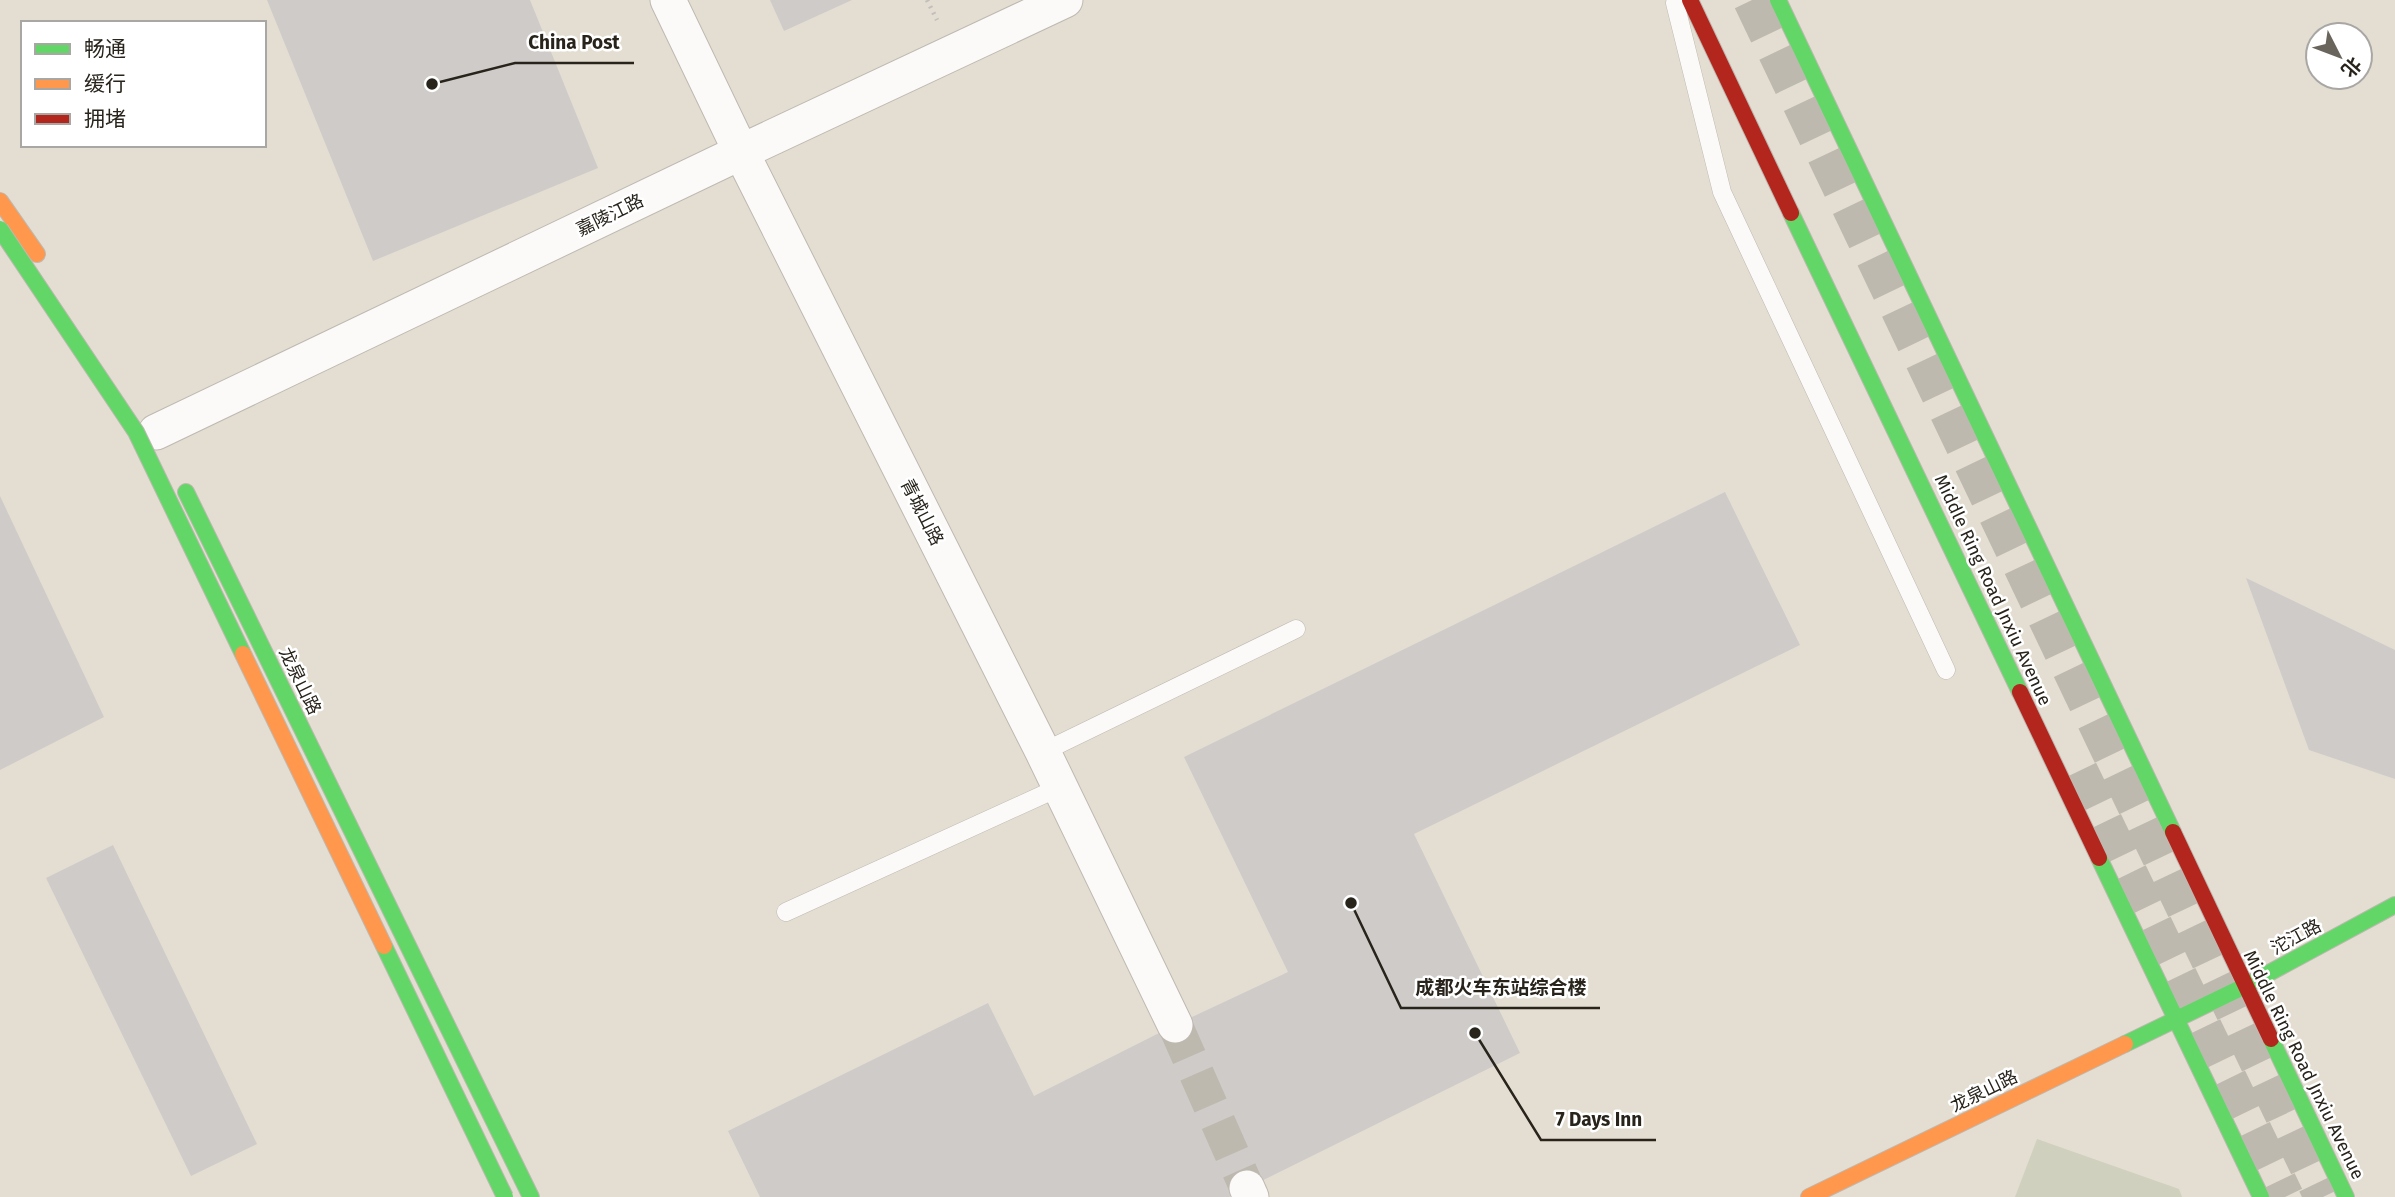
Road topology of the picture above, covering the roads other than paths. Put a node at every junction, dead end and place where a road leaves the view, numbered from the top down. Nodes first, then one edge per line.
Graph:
1 (668, 0) edge
2 (1065, 0) edge
3 (1674, 0) edge
4 (1690, 0) edge
5 (1778, 0) edge
6 (741, 152) junction
7 (0, 201) edge
8 (0, 229) edge
9 (44, 265) dead end
10 (156, 432) dead end
11 (181, 482) dead end
12 (1296, 629) dead end
13 (1946, 670) dead end
14 (1043, 752) junction
15 (1060, 787) junction
16 (339, 803) junction
17 (386, 863) dead end
18 (2395, 905) edge
19 (786, 912) dead end
20 (2245, 986) junction
21 (2176, 1019) junction
22 (1175, 1025) tunnel mouth
23 (505, 1197) edge
24 (531, 1197) edge
25 (1809, 1197) edge
26 (2261, 1197) edge
27 (2346, 1197) edge

1 - 6 street, 青城山路
2 - 6 street, 嘉陵江路
3 - 13 lane
4 - 21 street, Middle Ring Road Jnxiu Avenue
5 - 20 street, Middle Ring Road Jnxiu Avenue
6 - 10 street, 嘉陵江路
6 - 14 street, 青城山路
7 - 9 street
8 - 23 street, bridge
11 - 16 street, 龙泉山路
12 - 14 lane
14 - 15 street, 青城山路
15 - 19 lane
15 - 22 street, 青城山路
16 - 17 street
16 - 24 street, 龙泉山路
18 - 20 street, 沱江路
20 - 21 street, 沱江路
20 - 27 street, Middle Ring Road Jnxiu Avenue
21 - 25 street, 龙泉山路
21 - 26 street, Middle Ring Road Jnxiu Avenue

